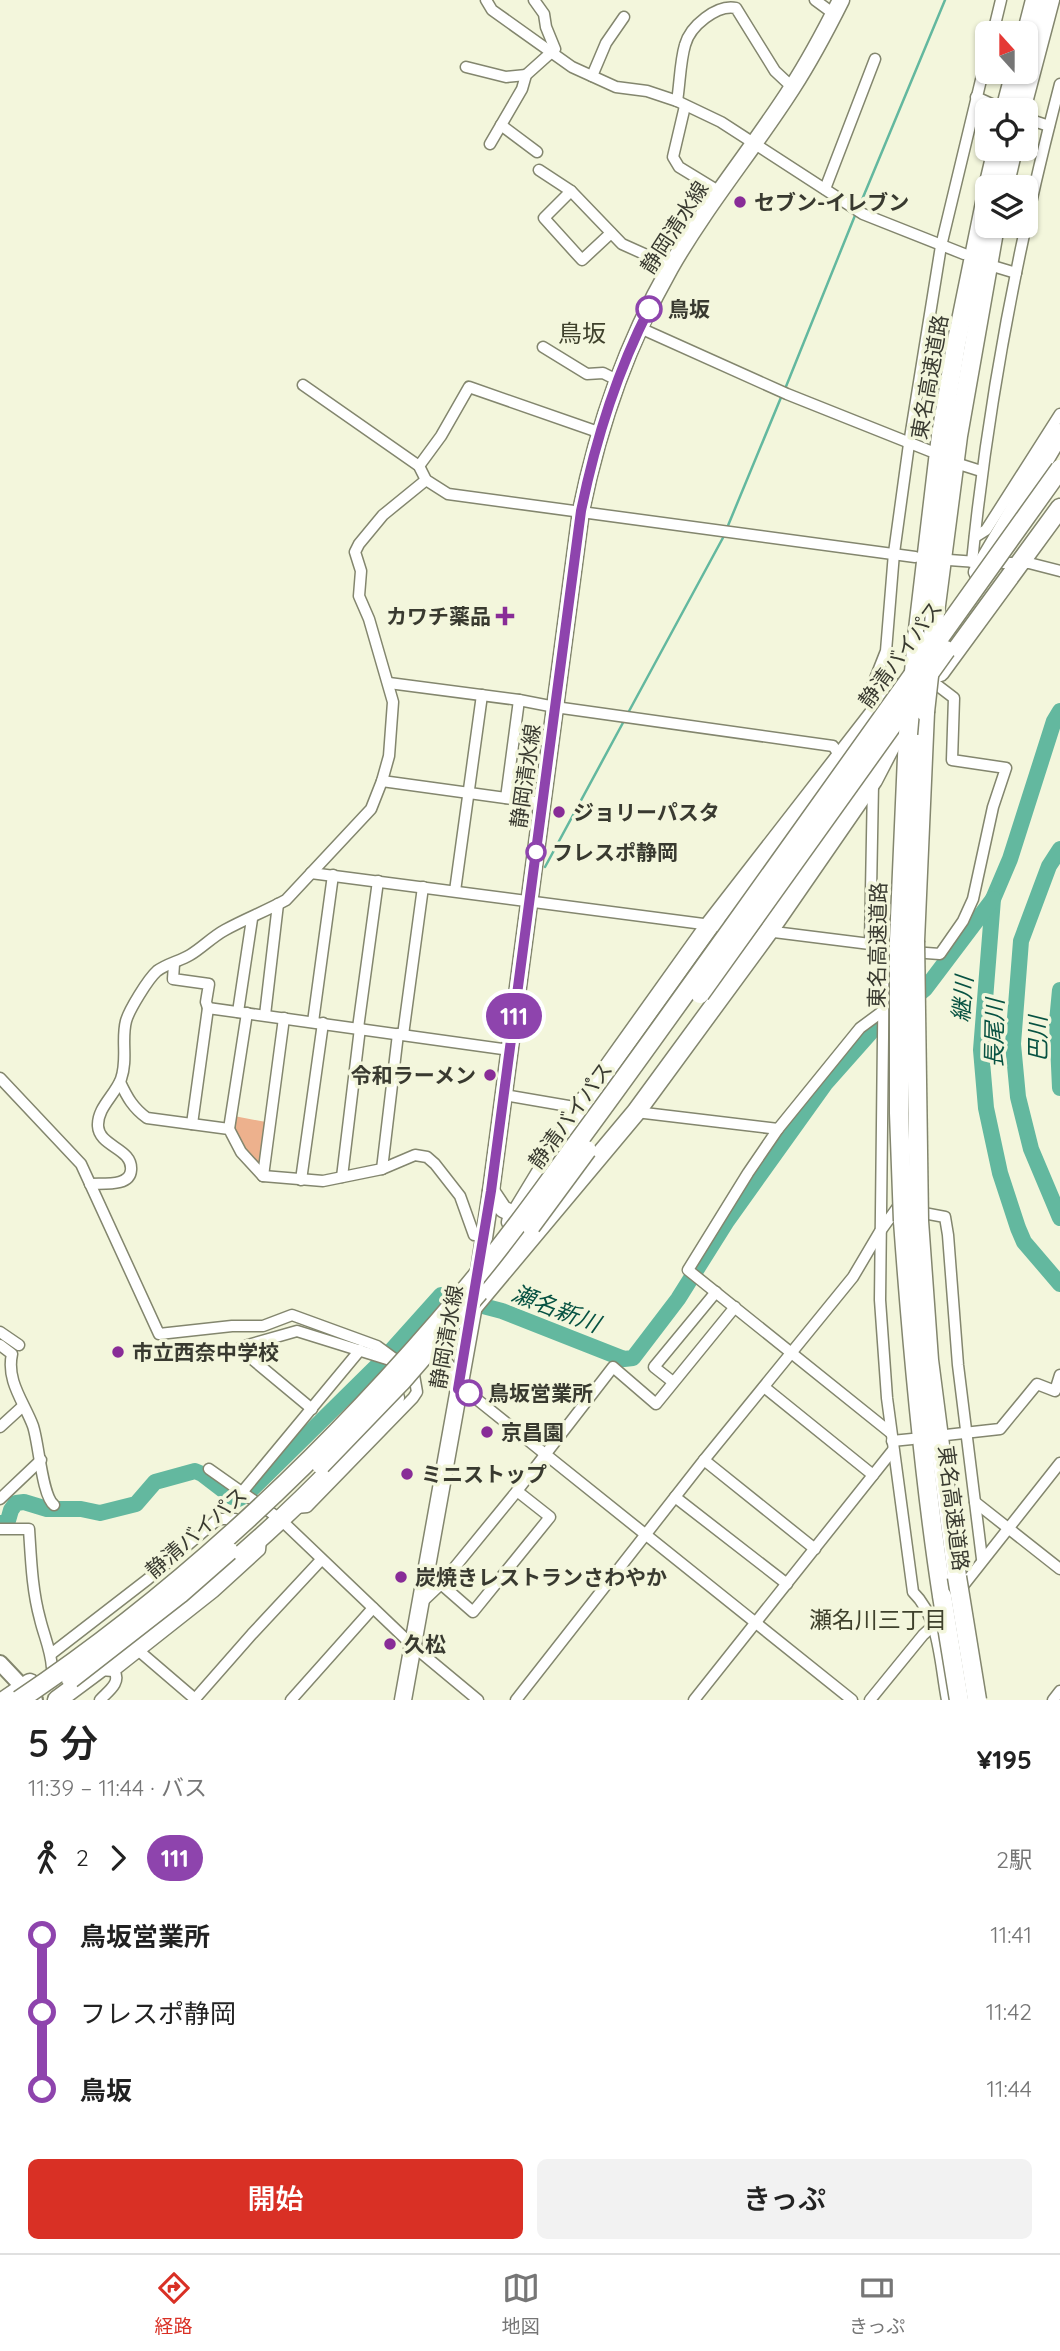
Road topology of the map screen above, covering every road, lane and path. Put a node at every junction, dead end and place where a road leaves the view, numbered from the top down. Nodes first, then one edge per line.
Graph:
1 (486, 0) edge
2 (534, 0) edge
3 (815, 0) edge
4 (1001, 0) edge
5 (1035, 0) edge
6 (1050, 0) edge
7 (738, 4) edge
8 (837, 7) edge
9 (624, 17) dead end
10 (996, 21) edge
11 (1029, 21) edge
12 (552, 54) junction
13 (875, 59) dead end
14 (466, 67) dead end
15 (526, 75) junction
16 (592, 76) junction
17 (979, 84) edge
18 (1060, 84) edge
19 (792, 87) junction
20 (976, 97) joint
21 (1029, 98) edge
22 (681, 104) junction
23 (1038, 122) edge
24 (501, 125) junction
25 (1049, 127) junction
26 (755, 142) junction
27 (491, 144) dead end
28 (537, 152) dead end
29 (540, 170) dead end
30 (825, 189) junction
31 (571, 191) junction
32 (720, 192) junction
33 (611, 233) junction
34 (978, 238) edge
35 (993, 238) edge
36 (941, 246) junction
37 (964, 254) dead end
38 (671, 266) junction
39 (996, 267) dead end
40 (1016, 273) junction
41 (640, 328) junction
42 (544, 347) dead end
43 (619, 381) junction
44 (303, 385) dead end
45 (1060, 414) edge
46 (601, 433) junction
47 (1060, 433) edge
48 (909, 444) junction
49 (930, 451) dead end
50 (962, 465) dead end
51 (419, 466) junction
52 (1060, 469) edge
53 (981, 471) junction
54 (426, 480) junction
55 (1060, 490) edge
56 (1060, 508) edge
57 (581, 511) junction
58 (975, 537) junction
59 (894, 553) junction
60 (915, 557) dead end
61 (950, 560) dead end
62 (978, 562) junction
63 (1019, 562) junction
64 (1060, 571) edge
65 (931, 668) junction
66 (389, 683) junction
67 (482, 695) junction
68 (519, 700) junction
69 (882, 704) junction
70 (555, 707) junction
71 (904, 731) junction
72 (839, 756) junction
73 (873, 780) junction
74 (382, 781) junction
75 (469, 793) junction
76 (506, 798) junction
77 (542, 803) junction
78 (311, 873) junction
79 (333, 875) junction
80 (378, 881) junction
81 (422, 887) junction
82 (455, 891) junction
83 (529, 900) junction
84 (278, 904) junction
85 (252, 919) junction
86 (710, 925) junction
87 (768, 932) junction
88 (870, 944) junction
89 (899, 944) junction
90 (174, 964) junction
91 (208, 1008) junction
92 (883, 1011) junction
93 (243, 1013) junction
94 (265, 1016) junction
95 (284, 1018) junction
96 (318, 1023) junction
97 (359, 1028) junction
98 (400, 1035) junction
99 (510, 1050) junction
100 (0, 1078) edge
101 (120, 1082) junction
102 (504, 1094) junction
103 (580, 1108) junction
104 (636, 1112) junction
105 (191, 1124) junction
106 (229, 1129) junction
107 (778, 1129) junction
108 (550, 1157) junction
109 (593, 1163) junction
110 (382, 1169) junction
111 (263, 1176) junction
112 (342, 1177) junction
113 (300, 1180) junction
114 (90, 1184) junction
115 (491, 1191) junction
116 (464, 1205) junction
117 (487, 1213) junction
118 (515, 1215) junction
119 (911, 1221) junction
120 (879, 1233) junction
121 (474, 1235) dead end
122 (479, 1268) junction
123 (716, 1292) junction
124 (474, 1305) junction
125 (735, 1307) junction
126 (0, 1332) edge
127 (19, 1345) dead end
128 (2, 1349) edge
129 (360, 1350) junction
130 (431, 1354) junction
131 (792, 1354) junction
132 (395, 1361) junction
133 (1060, 1375) edge
134 (673, 1382) junction
135 (764, 1388) junction
136 (458, 1389) junction
137 (23, 1406) junction
138 (312, 1409) junction
139 (0, 1427) edge
140 (967, 1433) junction
141 (946, 1435) dead end
142 (912, 1439) dead end
143 (892, 1441) junction
144 (545, 1454) junction
145 (41, 1460) junction
146 (704, 1460) junction
147 (1060, 1463) edge
148 (209, 1469) dead end
149 (873, 1475) junction
150 (517, 1491) junction
151 (248, 1496) junction
152 (675, 1497) junction
153 (0, 1499) edge
154 (975, 1502) junction
155 (54, 1504) dead end
156 (287, 1513) junction
157 (1008, 1528) junction
158 (0, 1529) edge
159 (647, 1534) junction
160 (260, 1535) junction
161 (815, 1549) junction
162 (982, 1559) junction
163 (321, 1560) junction
164 (1060, 1569) edge
165 (441, 1584) junction
166 (787, 1584) junction
167 (422, 1602) junction
168 (373, 1608) junction
169 (756, 1624) junction
170 (933, 1626) junction
171 (413, 1646) junction
172 (139, 1651) junction
173 (52, 1661) junction
174 (0, 1662) edge
175 (106, 1671) junction
176 (1060, 1691) edge
177 (26, 1696) edge
178 (519, 1699) edge
179 (5, 1700) edge
180 (41, 1700) edge
181 (57, 1700) edge
182 (100, 1700) edge
183 (195, 1700) edge
184 (291, 1700) edge
185 (403, 1700) edge
186 (478, 1700) edge
187 (694, 1700) edge
188 (852, 1700) edge
189 (870, 1700) edge
190 (947, 1700) edge
191 (959, 1700) edge
192 (977, 1700) edge
193 (1053, 1700) edge

1 - 12 street
2 - 12 street
3 - 8 street
4 - 10 street
5 - 11 highway
6 - 21 highway
7 - 19 street
7 - 22 street
8 - 19 main road, 静岡清水線
9 - 16 street
12 - 15 street
12 - 16 street
13 - 30 street
14 - 15 street
15 - 24 street
16 - 22 street
17 - 20 street
18 - 25 street
19 - 26 main road, 静岡清水線
20 - 36 street
22 - 26 street
22 - 32 street
23 - 25 street
24 - 27 street
24 - 28 street
25 - 40 street
26 - 30 street
26 - 32 main road, 静岡清水線
29 - 31 street
30 - 36 street
31 - 33 street
31 - 33 street
32 - 38 main road, 静岡清水線
33 - 38 street
34 - 71 highway, 東名高速道路, bridge
35 - 89 highway, 東名高速道路, bridge
36 - 37 street
36 - 48 street
38 - 41 main road, 静岡清水線
39 - 40 street
40 - 53 street
41 - 43 main road, 静岡清水線
41 - 48 street
42 - 43 street
43 - 46 main road, 静岡清水線
44 - 51 street
45 - 58 street
46 - 51 street
46 - 57 main road, 静岡清水線
47 - 62 highway
48 - 49 street
48 - 59 street
50 - 53 street
51 - 54 street
52 - 65 highway, 静清バイパス, bridge
53 - 58 street
54 - 57 street
54 - 66 street
55 - 65 highway, 静清バイパス, bridge
56 - 63 highway
57 - 59 street
57 - 70 main road, 静岡清水線
58 - 62 street
59 - 60 street
59 - 69 street
61 - 62 street
62 - 63 street
62 - 69 highway
63 - 64 street
63 - 65 highway
65 - 71 highway
65 - 89 street
65 - 108 highway, bridge
65 - 109 highway, bridge
65 - 177 highway, 静清バイパス, bridge
65 - 180 highway, 静清バイパス, bridge
66 - 67 street
66 - 74 street
67 - 68 street
67 - 75 street
68 - 70 street
68 - 76 street
69 - 71 street
69 - 72 highway
70 - 72 street
70 - 77 main road, 静岡清水線
71 - 73 highway
71 - 89 highway, 東名高速道路
72 - 86 highway
73 - 87 highway
73 - 88 street
74 - 75 street
74 - 78 street
75 - 76 street
75 - 82 street
76 - 77 street
77 - 83 main road, 静岡清水線
78 - 79 street
78 - 84 street
79 - 80 street
79 - 96 street
80 - 81 street
80 - 97 street
81 - 82 street
81 - 98 street
82 - 83 street
83 - 86 street
83 - 99 main road, 静岡清水線
84 - 85 street
84 - 94 street
85 - 90 street
85 - 93 street
86 - 87 street
86 - 103 highway
87 - 88 street
87 - 104 highway
88 - 89 street
89 - 92 street
89 - 119 highway, 東名高速道路, bridge
90 - 91 street
90 - 101 street
91 - 93 street
91 - 105 street
92 - 107 street
92 - 120 street
93 - 94 street
93 - 106 street
94 - 95 street
95 - 96 street
95 - 111 street
96 - 97 street
96 - 113 street
97 - 98 street
97 - 112 street
98 - 99 street
98 - 110 street
99 - 102 main road, 静岡清水線
100 - 114 street
101 - 105 street
101 - 114 street
102 - 103 street
102 - 115 main road, 静岡清水線
103 - 108 highway
104 - 107 street
104 - 109 highway
105 - 106 street
106 - 111 street
107 - 123 street
108 - 118 highway
109 - 124 highway
110 - 112 street
110 - 116 street
111 - 113 street
112 - 113 street
114 - 132 street
115 - 117 main road, 静岡清水線
115 - 118 main road
116 - 117 street
116 - 121 street
117 - 122 main road, 静岡清水線
118 - 122 highway
119 - 191 highway, 東名高速道路, bridge
119 - 192 highway, 東名高速道路, bridge
120 - 131 street
120 - 140 street
120 - 143 street
122 - 124 main road, 静岡清水線
122 - 132 highway
123 - 125 street
123 - 134 street
124 - 130 highway
124 - 136 main road, 静岡清水線
125 - 131 street
125 - 134 street
126 - 127 street
128 - 137 street
129 - 132 street
129 - 138 street
129 - 138 street
130 - 136 main road
130 - 156 highway
131 - 135 street
131 - 143 street
132 - 151 highway
133 - 140 street
134 - 144 street
135 - 146 street
135 - 149 street
136 - 144 street
136 - 167 main road, 静岡清水線
137 - 139 street
137 - 145 street
138 - 151 street
140 - 141 street
140 - 154 street
142 - 143 street
143 - 149 street
143 - 170 street
144 - 150 street
144 - 159 street
145 - 153 street
145 - 155 street
146 - 152 street
146 - 161 street
147 - 157 street
148 - 151 street
149 - 161 street
150 - 165 street
150 - 165 street
151 - 156 street
151 - 173 highway
152 - 159 street
152 - 166 street
154 - 157 street
154 - 162 street
156 - 160 highway
156 - 163 street
157 - 162 street
157 - 164 street
158 - 173 street
159 - 169 street
159 - 178 street
160 - 172 street
160 - 175 highway
161 - 166 street
162 - 170 street
163 - 168 street
163 - 183 street
165 - 167 street
166 - 169 street
167 - 171 main road, 静岡清水線
168 - 171 street
168 - 184 street
169 - 187 street
169 - 188 street
170 - 189 street
170 - 190 street
171 - 185 main road, 静岡清水線
171 - 186 street
172 - 175 street
172 - 183 street
173 - 177 highway
174 - 177 main road
175 - 181 highway
175 - 182 street
176 - 193 street
177 - 179 highway

